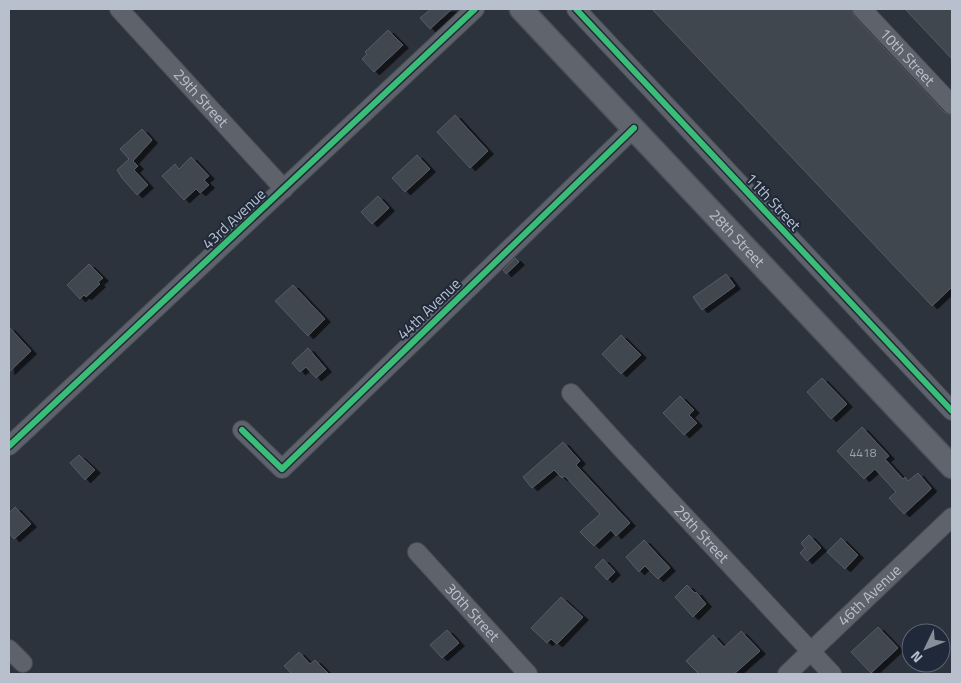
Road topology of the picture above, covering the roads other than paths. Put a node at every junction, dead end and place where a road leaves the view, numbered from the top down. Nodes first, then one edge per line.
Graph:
1 (119, 9) edge
2 (475, 9) edge
3 (521, 9) edge
4 (576, 9) edge
5 (862, 9) edge
6 (952, 105) edge
7 (634, 128) junction
8 (284, 189) junction
9 (571, 393) dead end
10 (952, 411) edge
11 (242, 430) dead end
12 (9, 446) edge
13 (952, 467) edge
14 (952, 517) edge
15 (417, 552) dead end
16 (9, 649) edge
17 (812, 652) junction
18 (23, 663) dead end
19 (528, 674) edge
20 (787, 674) edge
21 (832, 674) edge

1 - 8 street, 29th Street
2 - 8 street, 43rd Avenue
3 - 7 main road, 28th Street
4 - 10 street, 11th Street
5 - 6 street, 10th Street
7 - 11 street, 44th Avenue
7 - 13 main road, 28th Street
8 - 12 street, 43rd Avenue
9 - 17 street, 29th Street
14 - 17 street, 46th Avenue
15 - 19 street, 30th Street
16 - 18 street
17 - 20 street, 46th Avenue
17 - 21 street, 29th Street

